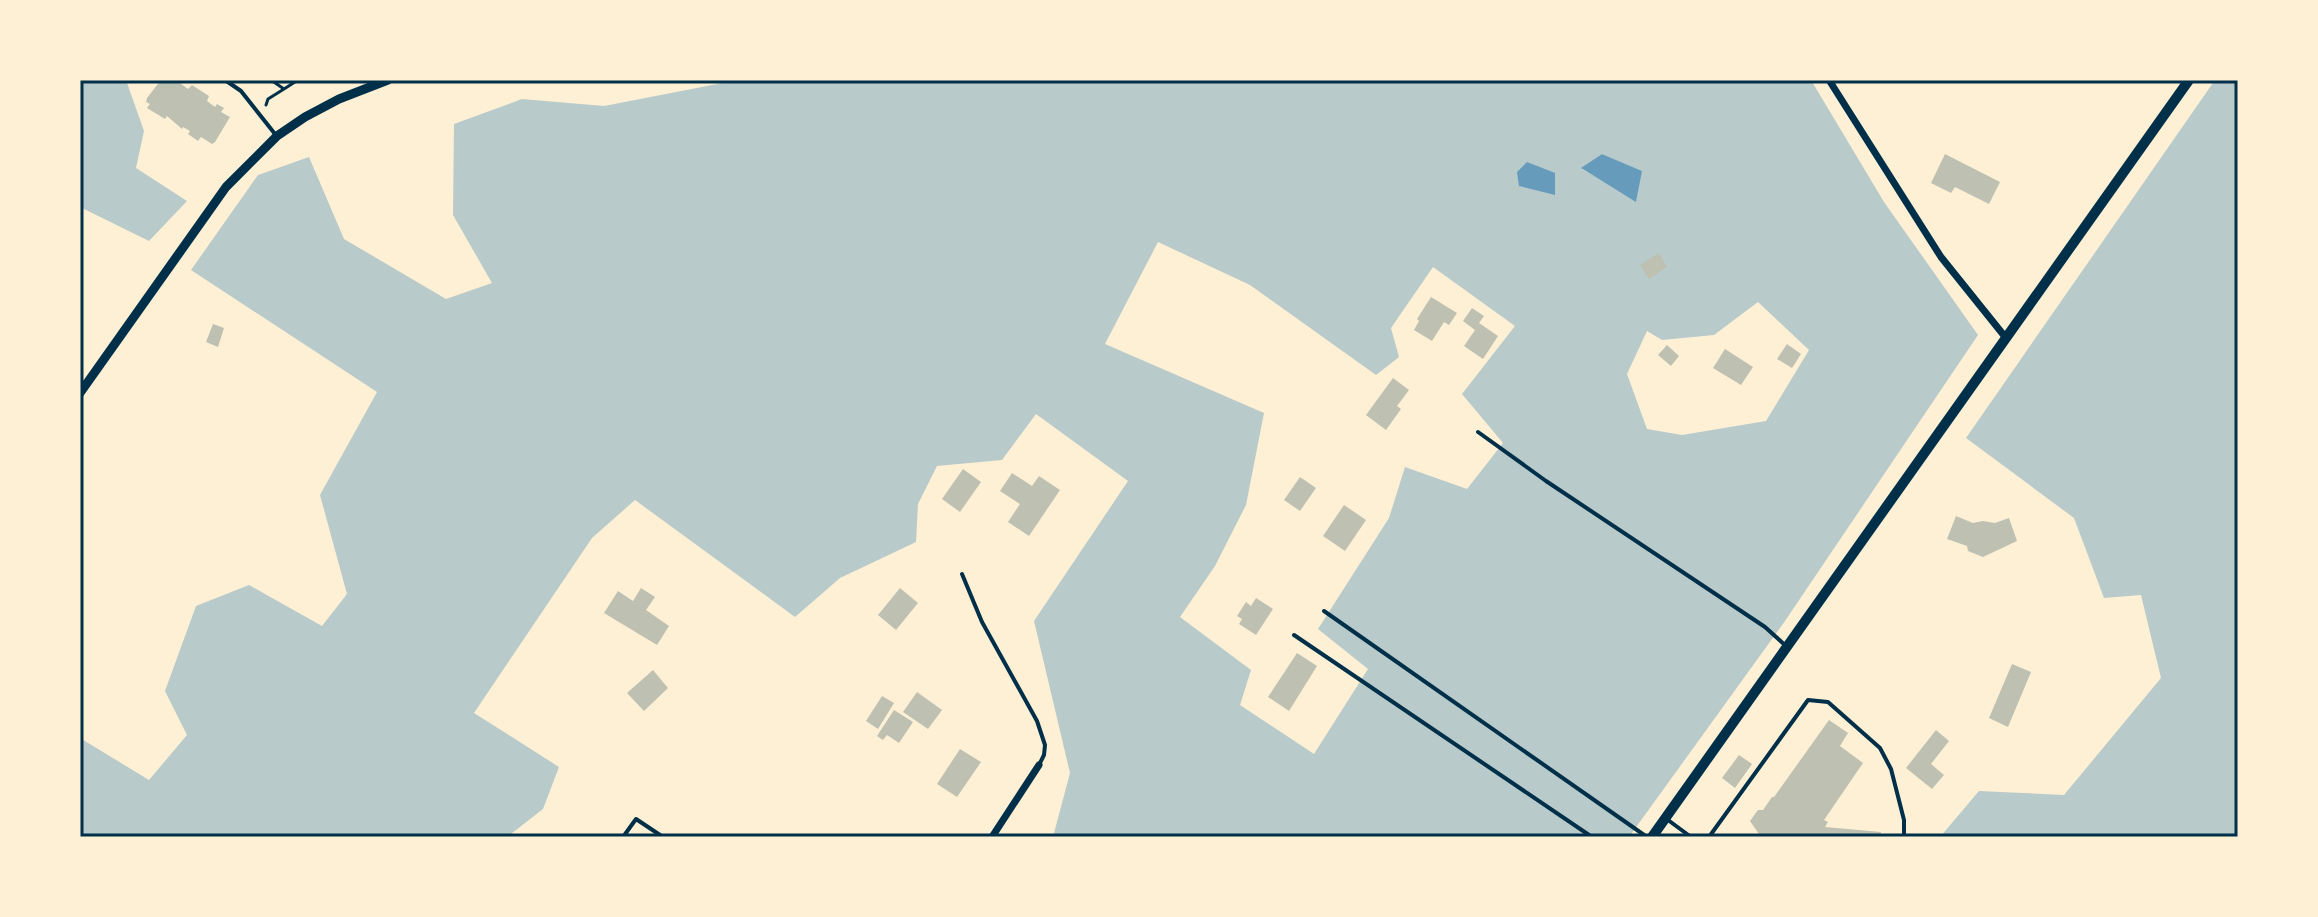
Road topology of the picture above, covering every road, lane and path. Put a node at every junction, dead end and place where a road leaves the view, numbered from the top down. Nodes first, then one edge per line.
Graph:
1 (225, 80) edge
2 (271, 80) edge
3 (298, 80) edge
4 (388, 80) edge
5 (1829, 80) edge
6 (2189, 80) edge
7 (284, 89) junction
8 (262, 117) junction
9 (277, 136) junction
10 (2006, 338) junction
11 (80, 393) edge
12 (1478, 432) dead end
13 (962, 574) dead end
14 (1324, 611) dead end
15 (1294, 635) dead end
16 (1788, 648) junction
17 (1039, 765) joint
18 (1666, 819) junction
19 (623, 837) edge
20 (663, 837) edge
21 (992, 837) edge
22 (1592, 837) edge
23 (1650, 837) edge
24 (1691, 837) edge
25 (1709, 837) edge
26 (1904, 837) edge

1 - 8 lane
2 - 7 path
3 - 7 path
4 - 9 street
5 - 10 street
6 - 10 main road
7 - 8 path
8 - 9 lane
9 - 11 street
10 - 16 main road
12 - 16 lane
13 - 17 lane
14 - 23 lane
15 - 22 lane
16 - 18 main road
17 - 21 street
18 - 23 main road
18 - 24 lane
19 - 20 lane
25 - 26 lane

